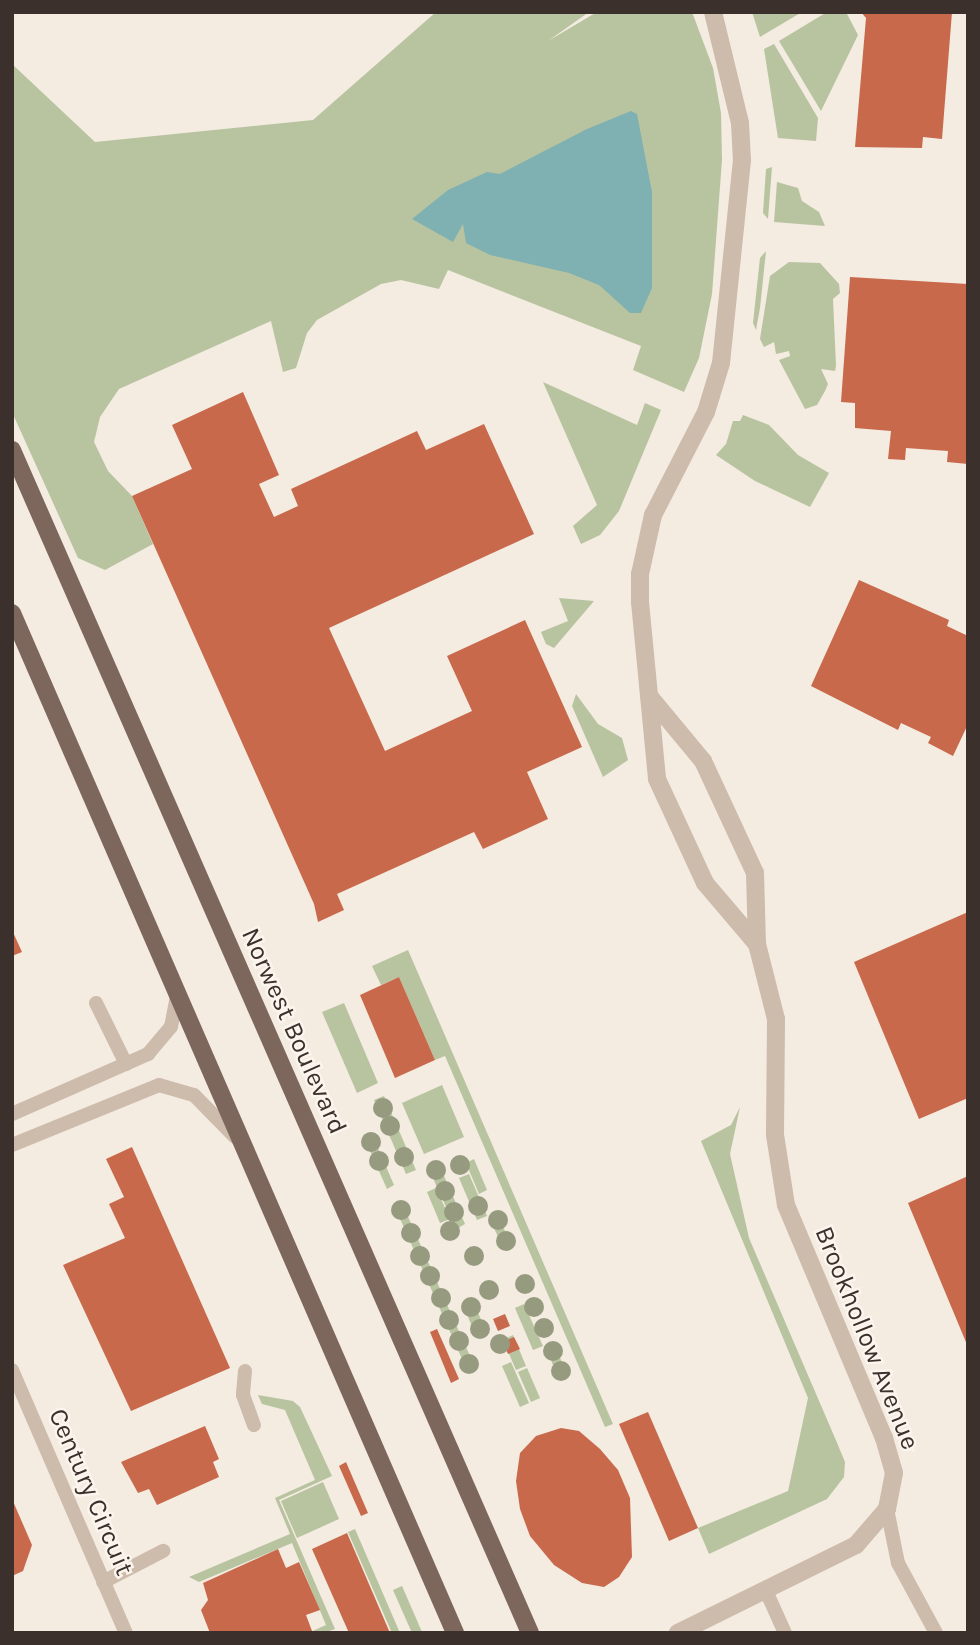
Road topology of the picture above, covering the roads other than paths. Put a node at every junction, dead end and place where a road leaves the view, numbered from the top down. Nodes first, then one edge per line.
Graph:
1 (713, 12) edge
2 (12, 450) edge
3 (12, 613) edge
4 (649, 696) junction
5 (757, 944) junction
6 (177, 995) junction
7 (96, 1003) dead end
8 (126, 1064) junction
9 (12, 1114) edge
10 (12, 1145) edge
11 (245, 1149) junction
12 (12, 1370) edge
13 (244, 1371) dead end
14 (254, 1425) dead end
15 (887, 1509) junction
16 (163, 1551) dead end
17 (103, 1582) junction
18 (767, 1593) junction
19 (126, 1633) edge
20 (456, 1633) edge
21 (530, 1633) edge
22 (678, 1633) edge
23 (785, 1633) edge
24 (936, 1633) edge

1 - 4 street, Brookhollow Avenue
2 - 21 main road, Norwest Boulevard
3 - 6 main road
4 - 5 street, Brookhollow Avenue
4 - 5 street, Brookhollow Avenue
5 - 15 street, Brookhollow Avenue
6 - 8 lane
6 - 11 main road
7 - 8 lane
8 - 9 lane
10 - 11 lane
11 - 20 main road
12 - 17 lane, Century Circuit
13 - 14 lane
15 - 18 street, Brookhollow Avenue
15 - 24 lane
16 - 17 lane
17 - 19 lane, Century Circuit
18 - 22 street, Brookhollow Avenue
18 - 23 lane

